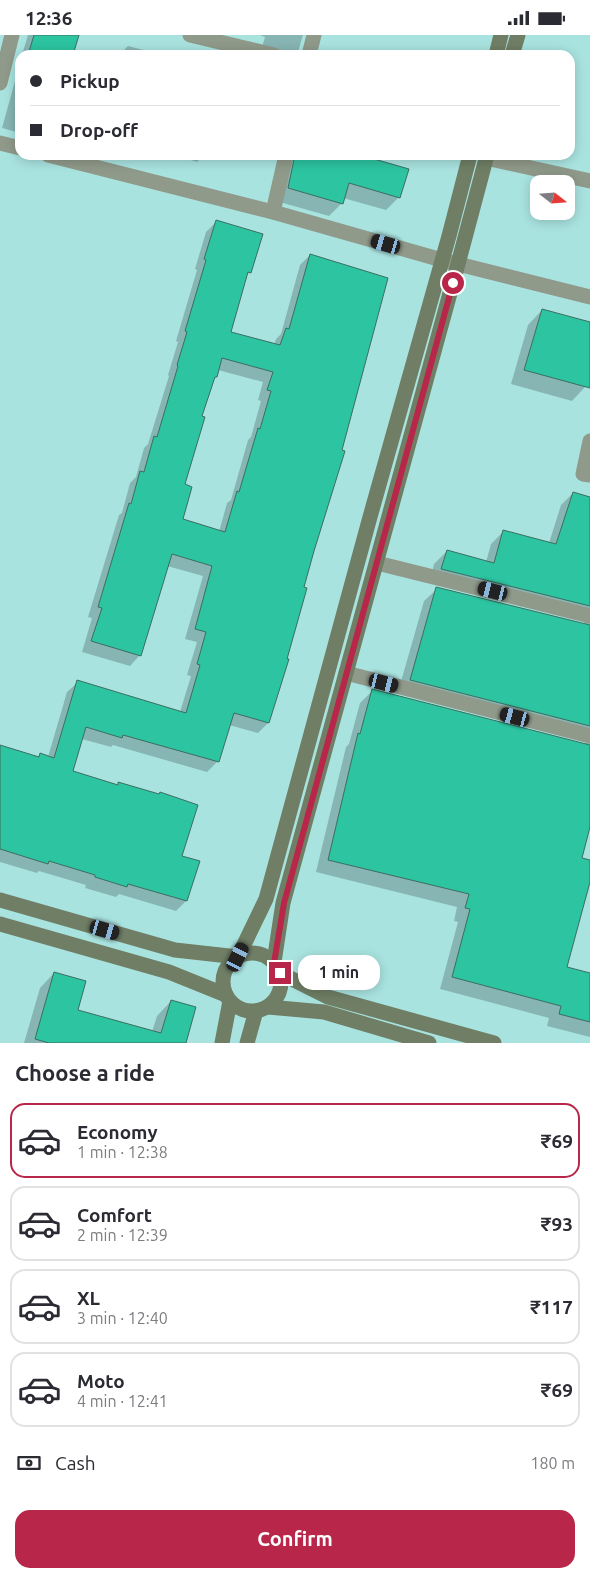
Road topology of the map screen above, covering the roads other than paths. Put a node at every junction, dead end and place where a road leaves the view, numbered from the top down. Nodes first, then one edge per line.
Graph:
1 (12, 35) edge
2 (190, 35) edge
3 (314, 35) edge
4 (501, 35) edge
5 (518, 35) edge
6 (253, 50) edge
7 (310, 50) edge
8 (497, 50) edge
9 (514, 50) edge
10 (0, 83) edge
11 (0, 143) edge
12 (15, 147) edge
13 (68, 160) edge
14 (285, 160) edge
15 (469, 160) edge
16 (485, 160) edge
17 (499, 160) edge
18 (590, 181) edge
19 (273, 212) junction
20 (442, 260) junction
21 (458, 264) junction
22 (590, 297) edge
23 (590, 441) edge
24 (590, 475) edge
25 (377, 563) junction
26 (590, 616) edge
27 (346, 673) junction
28 (590, 736) edge
29 (0, 900) edge
30 (0, 924) edge
31 (238, 957) junction
32 (277, 968) junction
33 (228, 998) junction
34 (262, 1009) junction
35 (222, 1043) edge
36 (248, 1043) edge
37 (429, 1043) edge
38 (494, 1043) edge

1 - 10 street
2 - 6 street
3 - 7 street
4 - 8 street
5 - 9 street
11 - 12 street
13 - 19 street
14 - 19 street
15 - 20 street
16 - 21 street
17 - 18 street
19 - 20 street
20 - 21 street
20 - 31 street
21 - 22 street
21 - 25 street
23 - 24 street
25 - 26 street
25 - 27 street
27 - 28 street
27 - 32 street
29 - 31 street
30 - 33 street
31 - 32 street
31 - 33 street
32 - 34 street
32 - 38 street
33 - 34 street
33 - 35 street
34 - 36 street
34 - 37 street

